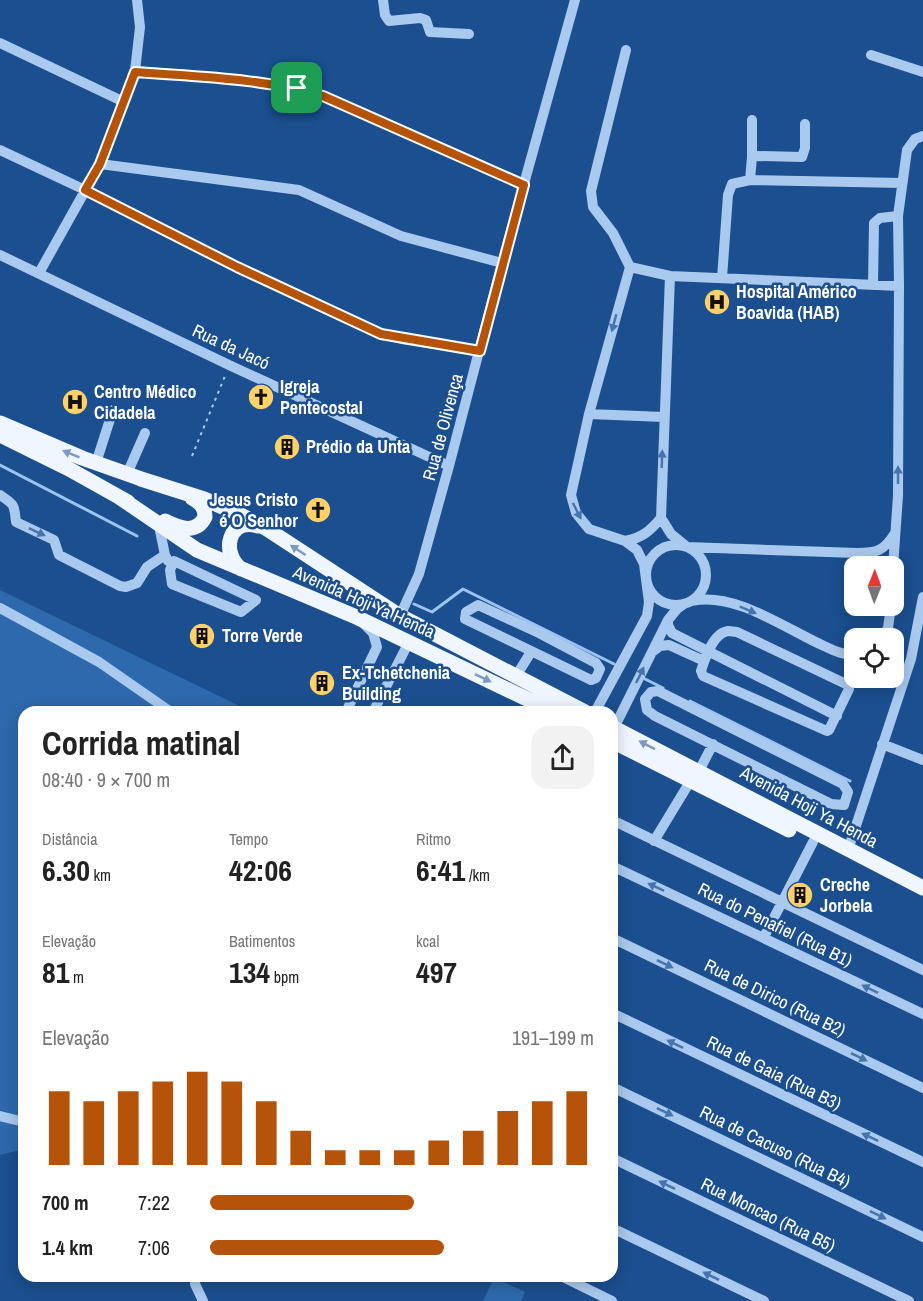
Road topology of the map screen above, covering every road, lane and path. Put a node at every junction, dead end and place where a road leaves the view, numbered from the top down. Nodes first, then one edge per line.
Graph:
1 (137, 0) edge
2 (383, 0) edge
3 (575, 0) edge
4 (469, 34) dead end
5 (0, 43) edge
6 (626, 50) dead end
7 (871, 55) dead end
8 (135, 72) junction
9 (923, 72) edge
10 (122, 101) junction
11 (752, 120) dead end
12 (805, 124) dead end
13 (923, 136) edge
14 (0, 150) edge
15 (752, 157) junction
16 (100, 164) junction
17 (750, 180) junction
18 (902, 183) junction
19 (524, 185) junction
20 (85, 190) junction
21 (898, 216) junction
22 (0, 255) edge
23 (502, 263) junction
24 (630, 267) junction
25 (39, 273) junction
26 (670, 276) junction
27 (722, 278) junction
28 (873, 285) junction
29 (900, 286) junction
30 (480, 351) junction
31 (229, 365) junction
32 (113, 410) dead end
33 (589, 414) junction
34 (664, 417) junction
35 (0, 423) edge
36 (145, 433) dead end
37 (0, 435) edge
38 (192, 456) dead end
39 (96, 463) junction
40 (449, 466) junction
41 (134, 477) junction
42 (0, 495) edge
43 (119, 497) junction
44 (661, 518) junction
45 (159, 526) junction
46 (267, 529) junction
47 (895, 533) junction
48 (626, 541) junction
49 (687, 547) junction
50 (857, 553) junction
51 (165, 555) junction
52 (864, 556) edge
53 (894, 556) edge
54 (172, 566) junction
55 (243, 571) junction
56 (647, 582) junction
57 (923, 597) edge
58 (688, 602) junction
59 (0, 608) edge
60 (354, 616) junction
61 (400, 616) junction
62 (668, 620) junction
63 (409, 642) junction
64 (709, 651) junction
65 (531, 652) junction
66 (844, 653) edge
67 (650, 654) junction
68 (911, 659) junction
69 (704, 661) junction
70 (923, 663) edge
71 (516, 676) junction
72 (162, 706) edge
73 (349, 706) edge
74 (377, 706) edge
75 (542, 706) edge
76 (574, 706) edge
77 (598, 706) edge
78 (837, 716) junction
79 (618, 721) edge
80 (618, 735) edge
81 (713, 744) junction
82 (882, 744) junction
83 (923, 760) edge
84 (695, 775) junction
85 (618, 823) edge
86 (654, 841) junction
87 (813, 842) junction
88 (848, 850) junction
89 (618, 869) edge
90 (923, 888) edge
91 (923, 897) edge
92 (782, 902) junction
93 (764, 937) junction
94 (618, 941) edge
95 (923, 970) edge
96 (923, 1014) edge
97 (618, 1016) edge
98 (923, 1088) edge
99 (618, 1090) edge
100 (0, 1116) edge
101 (18, 1120) edge
102 (618, 1161) edge
103 (923, 1162) edge
104 (618, 1231) edge
105 (923, 1237) edge
106 (195, 1282) edge
107 (573, 1282) edge
108 (203, 1301) edge
109 (612, 1301) edge
110 (764, 1301) edge
111 (909, 1301) edge

1 - 8 street
2 - 4 street
3 - 19 street, Rua de Olivença
5 - 10 street
6 - 24 street
7 - 9 street
8 - 10 street
8 - 19 street
10 - 16 street
11 - 15 street
12 - 15 street
13 - 18 street
14 - 20 street
15 - 17 street
16 - 20 street
16 - 23 street
17 - 18 street
17 - 27 street
18 - 21 street
19 - 23 street, Rua de Olivença
20 - 25 street
20 - 30 street
21 - 28 street
21 - 29 street
22 - 25 street, Rua da Jacó
23 - 30 street, Rua de Olivença
24 - 26 street
24 -> 33 street
25 - 31 street, Rua da Jacó
26 - 27 street
26 - 34 street
27 - 28 street
28 - 29 street
47 -> 29 street
30 - 40 street, Rua de Olivença
31 - 38 path
31 - 40 street, Rua da Jacó
32 - 39 street
33 - 34 street
33 -> 48 street
44 -> 34 street
39 -> 35 main road
36 - 41 street
37 - 43 main road
39 - 41 main road
40 - 61 street, Rua de Olivença
41 - 43 main road
41 - 46 main road, Avenida Hoji Ya Henda
42 -> 51 street
43 - 45 main road, Avenida Hoji Ya Henda
44 - 48 street
44 - 49 street
45 - 51 street
45 - 55 main road, Avenida Hoji Ya Henda
46 - 55 main road
61 -> 46 main road, Avenida Hoji Ya Henda
47 - 50 street
47 - 53 street
48 - 56 street
49 - 50 street
49 - 56 street
49 - 58 street
50 - 52 street
51 - 54 street
54 - 54 street
55 - 60 main road, Avenida Hoji Ya Henda
56 - 58 street
56 - 77 street
57 - 68 street
58 - 62 street
58 -> 66 street
59 - 72 street
60 - 63 main road, Avenida Hoji Ya Henda
60 - 73 street
61 - 71 main road, Avenida Hoji Ya Henda
62 - 64 street
62 - 67 street
63 - 74 street
63 -> 75 main road, Avenida Hoji Ya Henda
64 - 69 street
64 - 78 street
64 - 78 street
65 - 65 street
65 - 71 street
67 - 69 street
79 -> 67 street
68 - 70 street
68 - 82 street
69 - 78 street
71 - 76 main road, Avenida Hoji Ya Henda
80 - 84 main road, Avenida Hoji Ya Henda
81 - 81 street
81 - 84 street
82 - 83 street
82 - 88 street
84 - 86 street
84 - 87 main road, Avenida Hoji Ya Henda
84 - 88 main road, Avenida Hoji Ya Henda
85 - 86 street
86 - 92 street
87 - 91 main road, Avenida Hoji Ya Henda
87 - 92 street
88 - 90 main road, Avenida Hoji Ya Henda
93 -> 89 street, Rua do Penafiel (Rua B1)
92 - 93 street
92 - 95 street
96 -> 93 street, Rua do Penafiel (Rua B1)
94 -> 98 street, Rua de Dirico (Rua B2)
103 -> 97 street, Rua de Gaia (Rua B3)
99 -> 105 street, Rua de Cacuso (Rua B4)
100 - 101 street
111 -> 102 street, Rua Moncao (Rua B5)
110 -> 104 street
106 - 108 street
107 - 109 street

